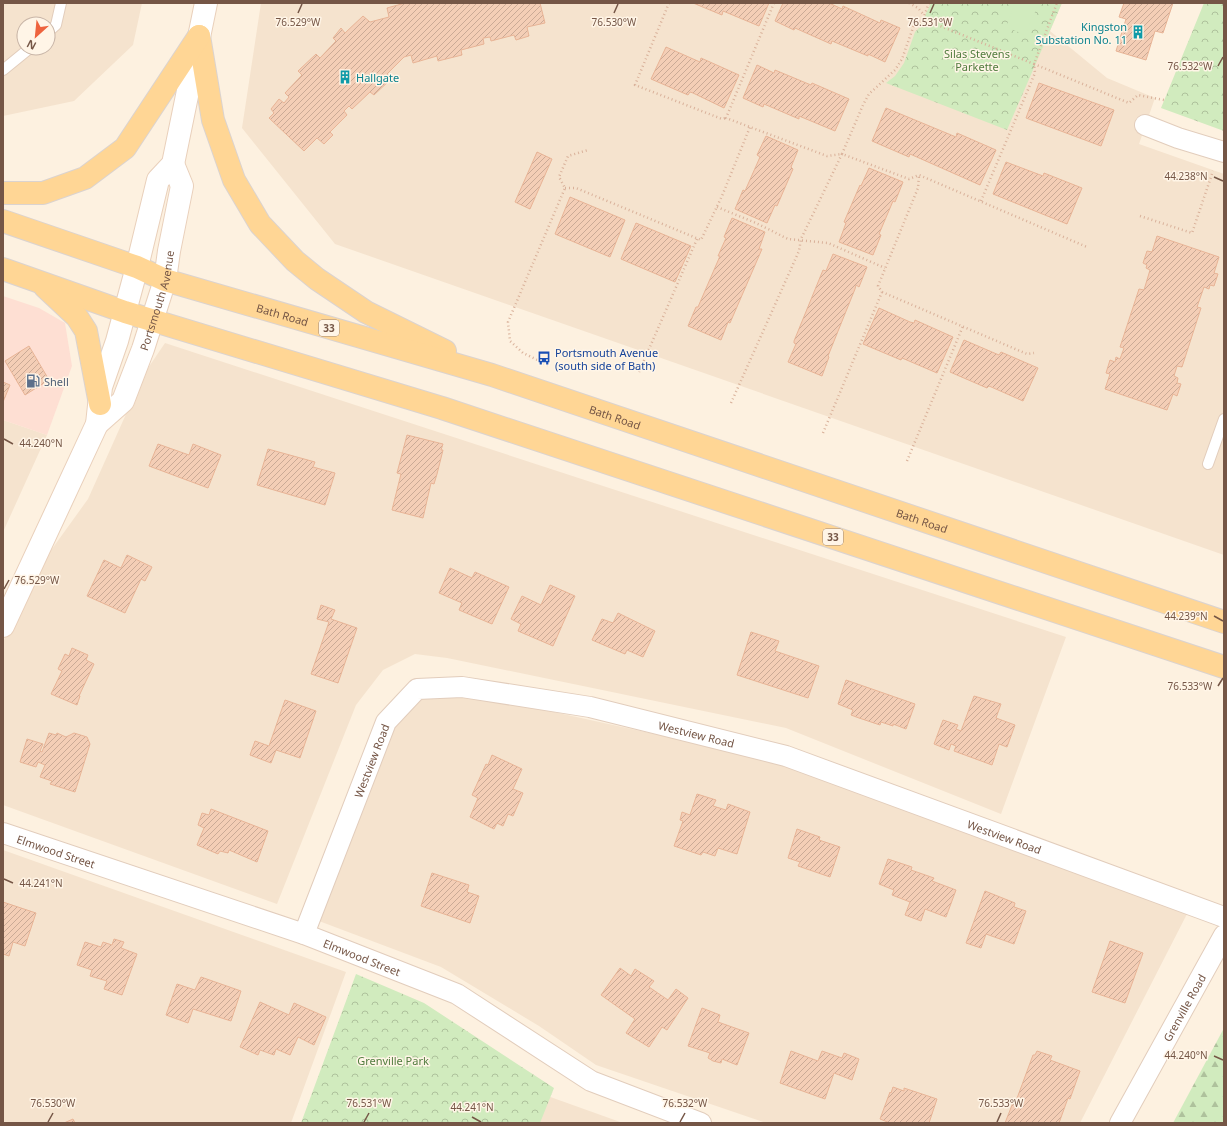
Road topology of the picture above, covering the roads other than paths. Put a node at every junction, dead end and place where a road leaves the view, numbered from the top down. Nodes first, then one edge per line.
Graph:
1 (61, 3) edge
2 (206, 3) edge
3 (56, 25) edge
4 (199, 36) junction
5 (20, 56) edge
6 (3, 70) edge
7 (1145, 125) dead end
8 (1222, 152) edge
9 (173, 164) junction
10 (3, 194) edge
11 (3, 221) edge
12 (137, 267) junction
13 (3, 269) edge
14 (165, 280) junction
15 (38, 281) junction
16 (125, 312) junction
17 (153, 320) junction
18 (492, 375) junction
19 (98, 414) junction
20 (1224, 419) edge
21 (1208, 464) dead end
22 (1224, 622) edge
23 (3, 626) edge
24 (1224, 667) edge
25 (3, 833) edge
26 (1224, 917) edge
27 (304, 934) junction
28 (1224, 935) edge
29 (701, 1123) edge
30 (1120, 1123) edge

1 - 3 lane
2 - 4 main road
4 - 9 main road
4 - 10 main road
4 - 18 main road
5 - 6 lane
7 - 8 street
9 - 12 main road, Portsmouth Avenue
9 - 14 main road, Portsmouth Avenue
11 - 12 main road, Bath Road / 33
12 - 14 main road, Bath Road / 33
12 - 16 main road, Portsmouth Avenue
13 - 15 main road, 33
14 - 17 main road, Portsmouth Avenue
14 - 18 main road, Bath Road / 33
15 - 16 main road, 33
15 - 19 main road
16 - 17 main road, 33
16 - 19 main road, Portsmouth Avenue
17 - 19 main road, Portsmouth Avenue
17 - 24 main road, 33
18 - 22 main road, Bath Road / 33
19 - 23 main road, Portsmouth Avenue
20 - 21 lane
25 - 27 street, Elmwood Street
26 - 27 street, Westview Road
27 - 29 street, Elmwood Street
28 - 30 street, Grenville Road

